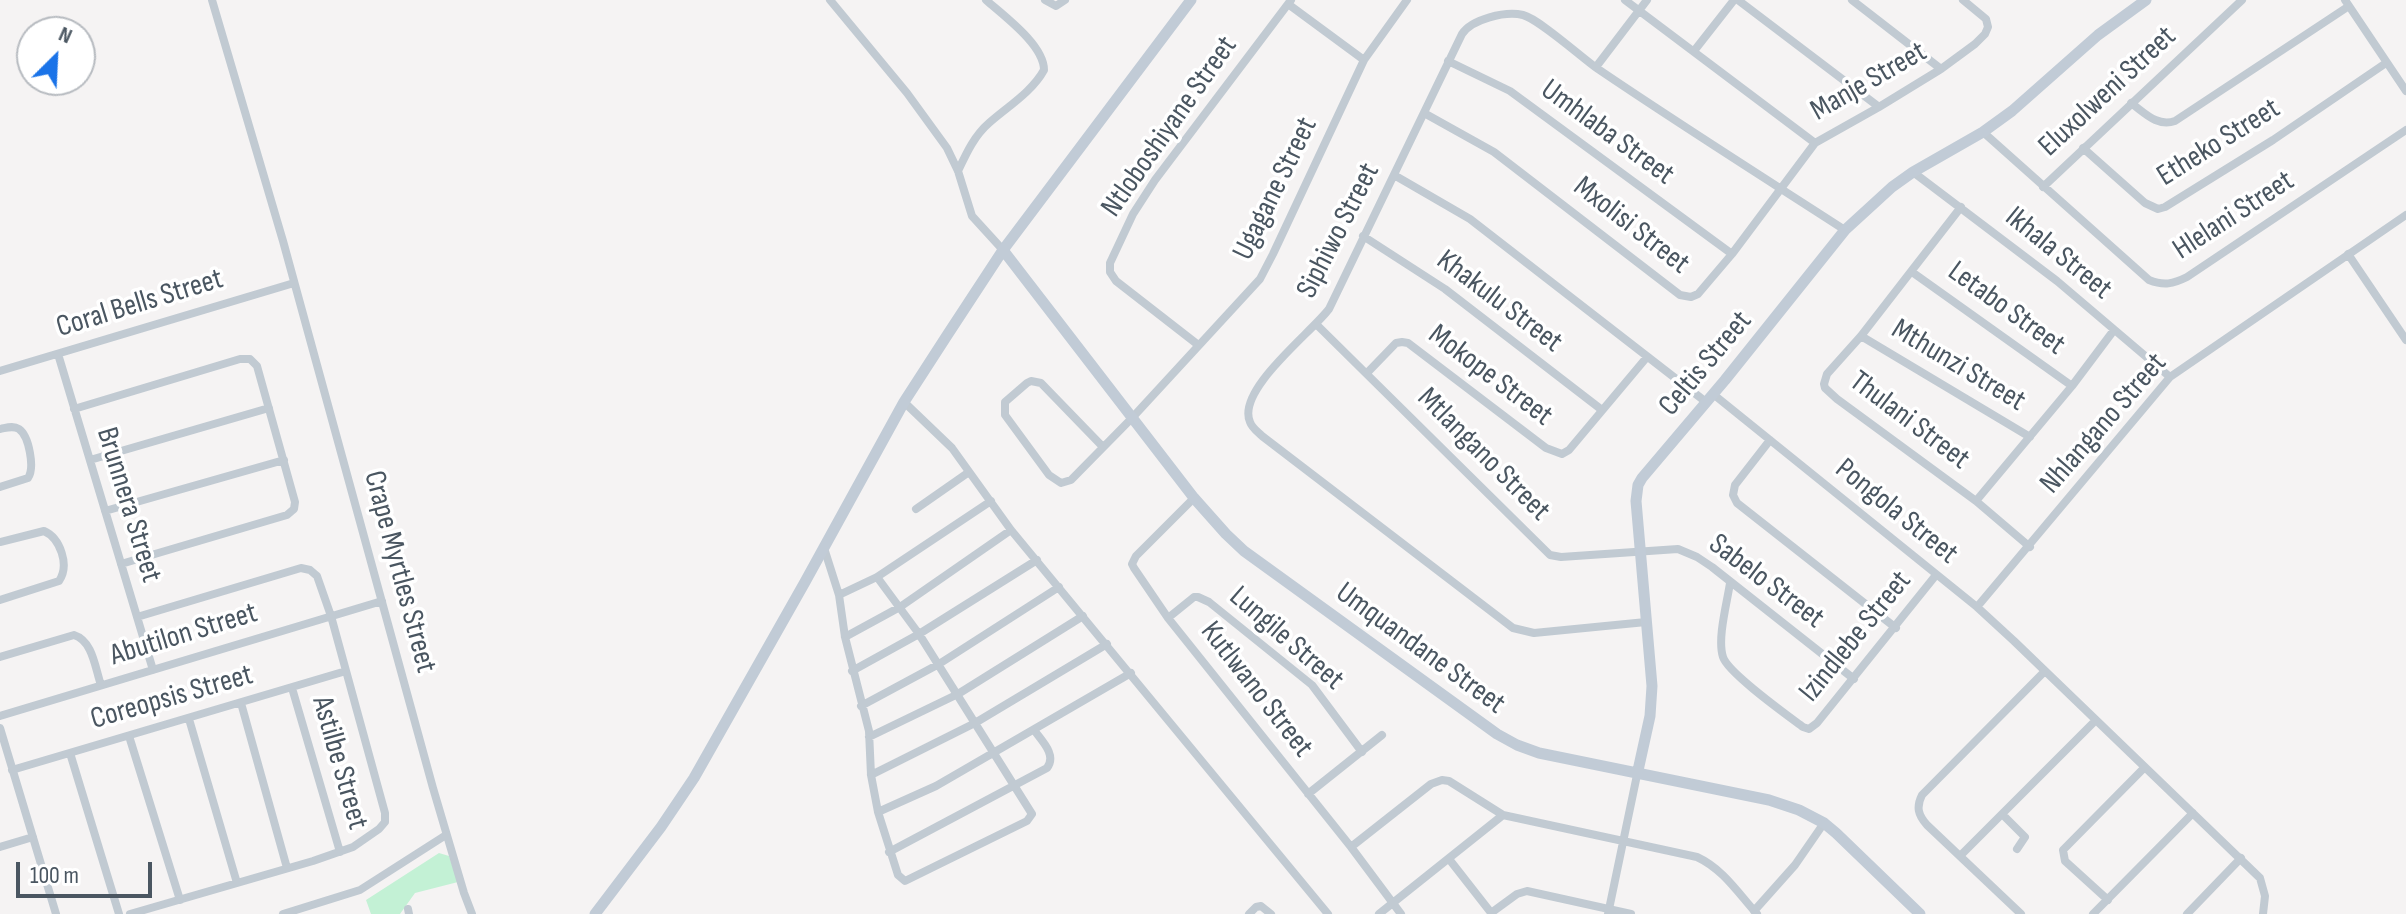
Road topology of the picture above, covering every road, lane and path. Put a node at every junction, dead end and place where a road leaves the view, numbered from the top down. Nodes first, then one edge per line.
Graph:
1 (212, 0) edge
2 (830, 0) edge
3 (986, 0) edge
4 (1045, 0) edge
5 (1065, 0) edge
6 (1191, 0) edge
7 (1407, 0) edge
8 (1625, 0) edge
9 (1647, 0) edge
10 (1736, 0) edge
11 (1852, 0) edge
12 (1963, 0) edge
13 (2146, 0) edge
14 (2242, 0) edge
15 (1290, 2) edge
16 (2347, 3) edge
17 (1639, 11) junction
18 (1694, 51) junction
19 (1364, 60) junction
20 (1448, 61) junction
21 (2386, 63) junction
22 (1596, 67) junction
23 (1941, 69) junction
24 (2406, 91) edge
25 (2131, 103) junction
26 (1879, 107) junction
27 (1424, 113) junction
28 (2406, 130) edge
29 (1983, 132) junction
30 (1815, 143) junction
31 (2083, 148) junction
32 (958, 171) junction
33 (1913, 172) junction
34 (1394, 175) junction
35 (2043, 187) junction
36 (1781, 189) junction
37 (1961, 207) junction
38 (2406, 215) edge
39 (1845, 230) junction
40 (1363, 236) junction
41 (1003, 250) junction
42 (1732, 254) junction
43 (2348, 254) junction
44 (1912, 272) junction
45 (294, 283) junction
46 (1317, 325) junction
47 (2114, 330) junction
48 (1861, 336) junction
49 (2406, 340) edge
50 (1197, 344) junction
51 (58, 354) junction
52 (1647, 357) junction
53 (0, 371) edge
54 (1367, 373) junction
55 (2170, 377) junction
56 (2072, 386) junction
57 (1710, 398) junction
58 (904, 402) junction
59 (269, 408) junction
60 (74, 409) junction
61 (1602, 410) junction
62 (1132, 418) junction
63 (0, 429) edge
64 (2030, 437) junction
65 (1770, 440) junction
66 (1103, 447) junction
67 (90, 460) junction
68 (284, 460) junction
69 (969, 472) junction
70 (0, 487) edge
71 (1194, 498) junction
72 (991, 501) junction
73 (1976, 501) junction
74 (916, 509) dead end
75 (105, 511) junction
76 (1011, 530) junction
77 (0, 542) edge
78 (2030, 547) junction
79 (824, 548) junction
80 (1640, 551) junction
81 (1037, 560) junction
82 (121, 564) junction
83 (1936, 575) junction
84 (877, 577) junction
85 (1730, 583) junction
86 (1059, 587) junction
87 (839, 595) junction
88 (0, 600) edge
89 (382, 601) junction
90 (900, 607) junction
91 (1977, 607) junction
92 (331, 616) junction
93 (1083, 616) junction
94 (137, 617) junction
95 (1168, 618) junction
96 (1646, 622) junction
97 (1896, 628) junction
98 (919, 634) junction
99 (845, 637) junction
100 (1107, 644) junction
101 (0, 657) edge
102 (939, 664) junction
103 (153, 670) junction
104 (346, 671) junction
105 (852, 671) junction
106 (2045, 671) junction
107 (1131, 673) junction
108 (1854, 679) junction
109 (101, 685) junction
110 (292, 688) junction
111 (958, 694) junction
112 (241, 703) junction
113 (861, 706) junction
114 (0, 716) edge
115 (189, 719) junction
116 (2095, 721) junction
117 (975, 723) junction
118 (0, 728) edge
119 (1034, 730) junction
120 (1382, 735) dead end
121 (129, 736) junction
122 (869, 737) junction
123 (1362, 752) junction
124 (70, 753) junction
125 (994, 753) junction
126 (2144, 768) junction
127 (12, 770) junction
128 (871, 775) junction
129 (1637, 775) junction
130 (1014, 786) junction
131 (1308, 794) junction
132 (878, 812) junction
133 (2193, 813) junction
134 (2002, 814) junction
135 (1503, 815) junction
136 (1824, 823) junction
137 (446, 835) junction
138 (33, 837) junction
139 (1624, 840) junction
140 (0, 847) edge
141 (1351, 847) junction
142 (2017, 849) dead end
143 (340, 852) junction
144 (889, 852) junction
145 (1961, 855) junction
146 (2241, 858) junction
147 (1449, 859) junction
148 (287, 868) junction
149 (237, 883) junction
150 (180, 900) junction
151 (2108, 900) junction
152 (1392, 903) junction
153 (1608, 911) edge
154 (1491, 913) edge
155 (1755, 913) edge
156 (56, 914) edge
157 (119, 914) edge
158 (130, 914) edge
159 (283, 914) edge
160 (472, 914) edge
161 (595, 914) edge
162 (1249, 914) edge
163 (1271, 914) edge
164 (1328, 914) edge
165 (1379, 914) edge
166 (1401, 914) edge
167 (1631, 914) edge
168 (1920, 914) edge
169 (2021, 914) edge
170 (2093, 914) edge
171 (2187, 914) edge
172 (2263, 914) edge

1 - 45 street, Crape Myrtles Street
2 - 32 street
3 - 32 street
4 - 5 street
6 - 41 street
7 - 19 street, Ugagane Street
8 - 17 street, Manje Street
9 - 17 street
10 - 18 street
10 - 26 street
11 - 23 street
12 - 23 street, Manje Street
13 - 29 street, Celtis Street
14 - 25 street, Eluxolweni Street
15 - 19 street
15 - 50 street, Ntloboshiyane Street
16 - 21 street
16 - 25 street
17 - 18 street, Manje Street
17 - 22 street
18 - 30 street, Manje Street
19 - 50 street, Ugagane Street
20 - 22 street, Siphiwo Street
20 - 27 street, Siphiwo Street
20 - 42 street, Umhlaba Street
21 - 24 street
21 - 31 street, Etheko Street
22 - 36 street, Siphiwo Street
23 - 26 street, Manje Street
25 - 31 street, Eluxolweni Street
26 - 30 street, Manje Street
27 - 34 street, Siphiwo Street
27 - 42 street, Mxolisi Street
28 - 35 street, Hlelani Street
29 - 33 street, Celtis Street
29 - 35 street, Hlelani Street
30 - 36 street, Mxolisi Street
31 - 35 street, Eluxolweni Street
32 - 41 street
33 - 37 street, Ikhala Street
33 - 39 street, Celtis Street
34 - 40 street, Siphiwo Street
34 - 52 street, Pongola Street
36 - 39 street, Siphiwo Street
36 - 42 street, Mxolisi Street
37 - 44 street, Thulani Street
37 - 47 street, Ikhala Street
38 - 43 street, Nhlangano Street
39 - 57 street, Celtis Street
40 - 46 street, Siphiwo Street
40 - 61 street, Khakulu Street
41 - 58 street
41 - 62 street, Umquandane Street
43 - 49 street
43 - 55 street, Nhlangano Street
44 - 48 street, Thulani Street
44 - 56 street, Letabo Street
45 - 51 street, Coral Bells Street
45 - 89 street, Crape Myrtles Street
46 - 54 street, Mtlangano Street
46 - 96 street, Siphiwo Street
47 - 55 street, Ikhala Street
47 - 56 street
48 - 64 street, Mthunzi Street
48 - 73 street, Thulani Street
50 - 62 street, Ugagane Street
51 - 53 street, Coral Bells Street
51 - 60 street, Brunnera Street
52 - 57 street, Pongola Street
52 - 61 street, Mokope Street
54 - 61 street, Mokope Street
54 - 80 street, Mtlangano Street
55 - 78 street, Nhlangano Street
56 - 64 street
57 - 65 street, Pongola Street
57 - 80 street, Celtis Street
58 - 69 street
58 - 79 street
59 - 60 street
59 - 67 street
59 - 68 street
60 - 67 street, Brunnera Street
62 - 66 street, Ugagane Street
62 - 71 street, Umquandane Street
63 - 70 street
64 - 73 street
65 - 83 street, Pongola Street
65 - 97 street
66 - 66 street, Ugagane Street
67 - 75 street, Brunnera Street
68 - 75 street
68 - 82 street
69 - 72 street
69 - 74 street
71 - 95 street, Kutlwano Street
71 - 129 street, Umquandane Street
72 - 76 street
72 - 84 street
73 - 78 street, Thulani Street
75 - 82 street, Brunnera Street
76 - 81 street
76 - 90 street
77 - 88 street
78 - 91 street, Nhlangano Street
79 - 87 street
79 - 161 street
80 - 85 street, Sabelo Street
80 - 96 street, Celtis Street
81 - 86 street
81 - 98 street
82 - 94 street, Brunnera Street
83 - 91 street, Pongola Street
83 - 97 street, Izindlebe Street
84 - 87 street
84 - 90 street
85 - 108 street, Sabelo Street
85 - 108 street, Izindlebe Street
86 - 93 street
86 - 102 street
87 - 99 street
89 - 92 street, Abutilon Street
89 - 137 street, Crape Myrtles Street
90 - 98 street
90 - 99 street
91 - 106 street, Pongola Street
92 - 94 street
92 - 103 street, Abutilon Street
92 - 104 street
93 - 100 street
93 - 111 street
94 - 103 street, Brunnera Street
95 - 123 street, Lungile Street
95 - 131 street, Kutlwano Street
96 - 129 street, Celtis Street
97 - 108 street, Izindlebe Street
98 - 102 street
98 - 105 street
99 - 105 street
100 - 107 street
100 - 117 street
101 - 109 street
102 - 111 street
102 - 113 street
103 - 109 street, Abutilon Street
104 - 110 street, Coreopsis Street
104 - 143 street
105 - 113 street
106 - 116 street, Pongola Street
106 - 145 street
107 - 119 street
107 - 164 street
109 - 114 street, Abutilon Street
110 - 112 street, Coreopsis Street
110 - 143 street, Astilbe Street
111 - 117 street
111 - 122 street
112 - 115 street, Coreopsis Street
112 - 148 street
113 - 122 street
115 - 121 street, Coreopsis Street
115 - 149 street
116 - 126 street, Pongola Street
116 - 134 street
117 - 125 street
117 - 128 street
118 - 127 street
119 - 125 street
119 - 130 street
120 - 123 street
121 - 124 street, Coreopsis Street
121 - 150 street
122 - 128 street
123 - 131 street
124 - 127 street, Coreopsis Street
124 - 157 street
125 - 130 street
125 - 132 street
126 - 133 street, Pongola Street
126 - 151 street
127 - 138 street
128 - 132 street
129 - 136 street, Umquandane Street
129 - 139 street, Celtis Street
130 - 144 street
130 - 144 street
131 - 141 street, Kutlwano Street
132 - 144 street
133 - 146 street, Pongola Street
133 - 151 street
134 - 142 street
134 - 145 street
135 - 139 street
135 - 141 street
135 - 147 street
136 - 155 street
136 - 168 street, Umquandane Street
137 - 159 street
137 - 160 street, Crape Myrtles Street
138 - 140 street
138 - 156 street
139 - 153 street, Celtis Street
139 - 155 street
141 - 152 street, Kutlwano Street
143 - 148 street
145 - 169 street
146 - 171 street
146 - 172 street, Pongola Street
147 - 152 street
147 - 154 street
148 - 149 street
149 - 150 street
150 - 158 street
151 - 170 street
152 - 165 street
152 - 166 street, Kutlwano Street
153 - 154 street
153 - 167 street
162 - 163 street

